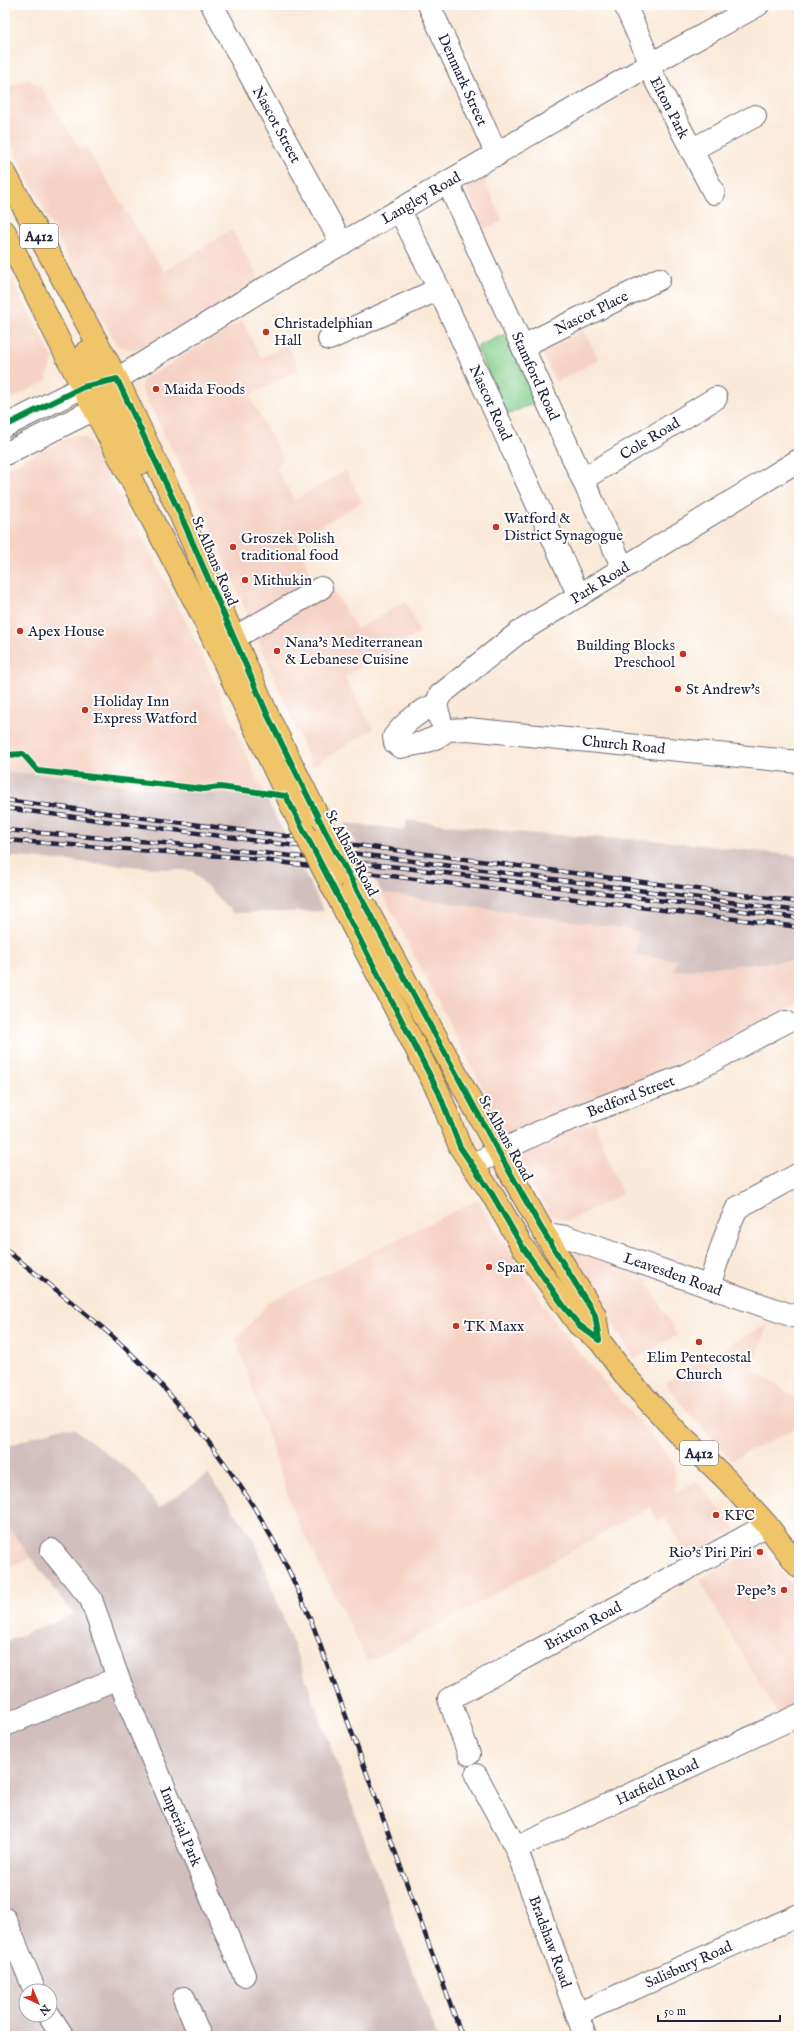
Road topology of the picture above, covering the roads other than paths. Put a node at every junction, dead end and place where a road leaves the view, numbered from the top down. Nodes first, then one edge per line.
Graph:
1 (212, 5) edge
2 (429, 5) edge
3 (625, 5) edge
4 (758, 5) edge
5 (650, 65) junction
6 (755, 116) dead end
7 (691, 150) junction
8 (497, 155) junction
9 (5, 173) edge
10 (448, 183) junction
11 (714, 193) dead end
12 (400, 211) junction
13 (5, 232) edge
14 (342, 244) junction
15 (659, 279) dead end
16 (439, 289) junction
17 (329, 339) dead end
18 (523, 346) junction
19 (100, 390) junction
20 (716, 398) dead end
21 (5, 426) edge
22 (5, 454) edge
23 (799, 460) edge
24 (583, 478) junction
25 (623, 568) junction
26 (321, 588) dead end
27 (579, 596) junction
28 (234, 638) junction
29 (436, 705) junction
30 (448, 730) junction
31 (799, 762) edge
32 (786, 1022) dead end
33 (498, 1151) junction
34 (472, 1165) junction
35 (799, 1174) edge
36 (547, 1238) junction
37 (536, 1266) junction
38 (709, 1286) junction
39 (799, 1318) edge
40 (600, 1340) junction
41 (767, 1525) junction
42 (51, 1550) dead end
43 (799, 1568) edge
44 (118, 1678) junction
45 (799, 1715) edge
46 (5, 1725) edge
47 (469, 1754) dead end
48 (476, 1775) dead end
49 (516, 1848) junction
50 (799, 1915) edge
51 (5, 1919) edge
52 (244, 1975) dead end
53 (32, 1983) edge
54 (184, 1998) dead end
55 (577, 2014) junction
56 (55, 2023) edge
57 (64, 2036) edge
58 (200, 2036) edge
59 (585, 2036) edge

1 - 14 street, Nascot Street
2 - 8 street, Denmark Street
3 - 5 street, Elton Park
4 - 5 street, Langley Road
5 - 7 street, Elton Park
5 - 8 street, Langley Road
6 - 7 street, Elton Park
7 - 11 street, Elton Park
8 - 10 street, Langley Road
9 - 19 main road, A412
10 - 12 street, Langley Road
10 - 18 street, Stamford Road
12 - 14 street, Langley Road
12 - 16 street, Nascot Road
13 - 19 main road, St Albans Road / A412
14 - 19 street, Langley Road
15 - 18 street, Nascot Place
16 - 17 street
16 - 27 street, Nascot Road
18 - 24 street, Stamford Road
19 - 21 street
19 - 22 street
19 - 28 main road, St Albans Road / A412
19 - 34 main road, St Albans Road / A412, bridge
20 - 24 street, Cole Road
23 - 25 street, Park Road
24 - 25 street, Stamford Road
25 - 27 street, Park Road
26 - 28 street
27 - 29 street, Park Road
28 - 33 main road, St Albans Road / A412, bridge
29 - 30 street
29 - 30 street
30 - 31 street, Church Road
32 - 33 street, Bedford Street
33 - 34 street, Bedford Street
33 - 36 main road, St Albans Road / A412
34 - 37 main road, St Albans Road / A412
35 - 38 street
36 - 37 main road
36 - 38 street, Leavesden Road
36 - 40 main road, St Albans Road / A412
37 - 40 main road, St Albans Road / A412
38 - 39 street, Leavesden Road
40 - 41 main road, St Albans Road / A412
41 - 43 main road, St Albans Road / A412
41 - 47 street, Brixton Road
42 - 44 street, Imperial Park
44 - 46 street
44 - 52 street, Imperial Park
45 - 49 street, Hatfield Road
48 - 49 street, Bradshaw Road
49 - 55 street, Bradshaw Road
50 - 55 street, Salisbury Road
51 - 53 street
54 - 58 street
55 - 59 street, Bradshaw Road
56 - 57 street

